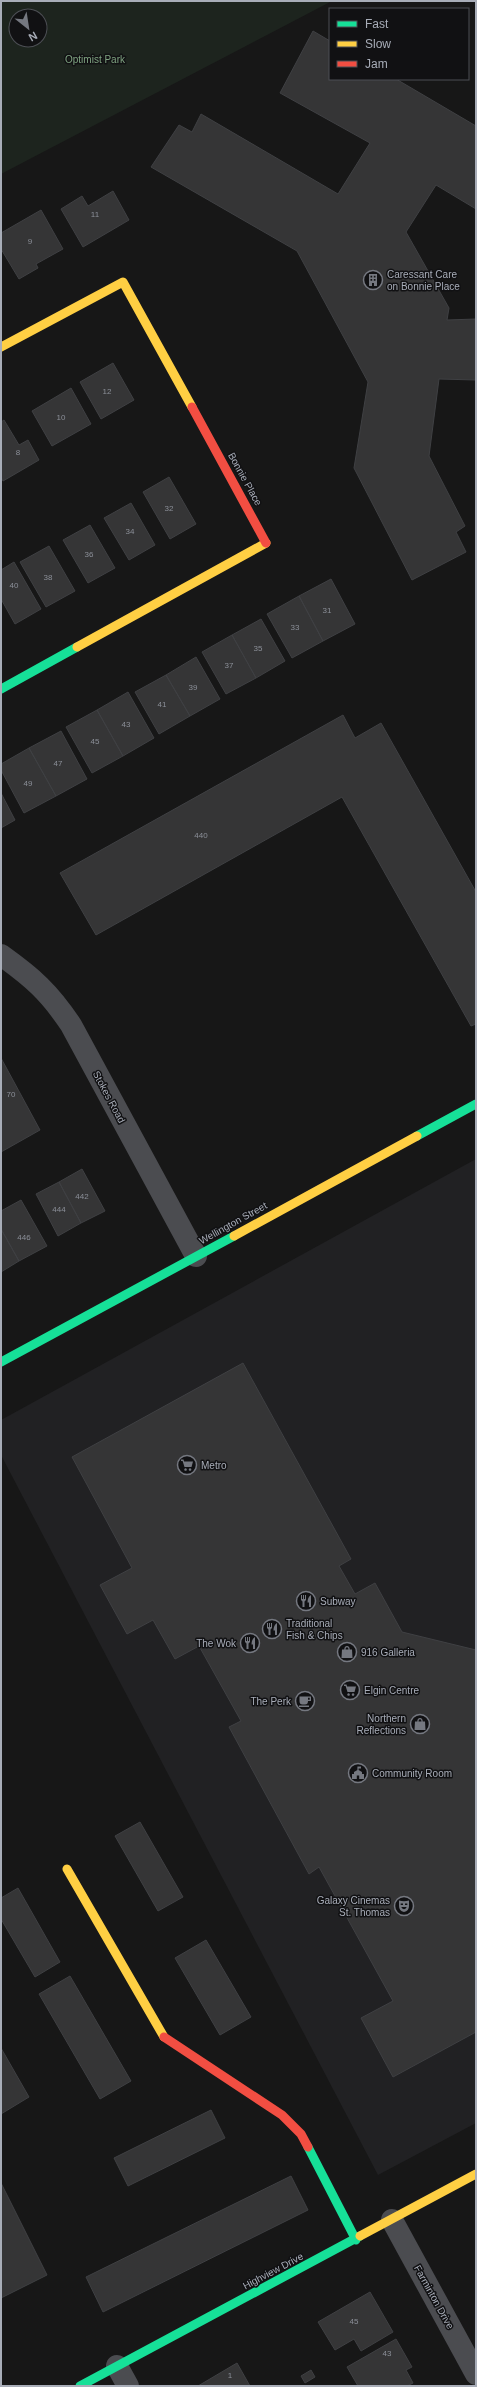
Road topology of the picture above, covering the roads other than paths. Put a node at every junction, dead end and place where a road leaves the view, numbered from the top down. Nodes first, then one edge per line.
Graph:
1 (1, 347) edge
2 (1, 689) edge
3 (1, 955) edge
4 (476, 1104) edge
5 (196, 1256) junction
6 (1, 1362) edge
7 (68, 1869) dead end
8 (476, 2174) edge
9 (392, 2220) junction
10 (356, 2240) junction
11 (117, 2366) junction
12 (476, 2374) edge
13 (80, 2386) edge
14 (128, 2386) edge

1 - 2 street, Bonnie Place
3 - 5 street, Stokes Road
4 - 5 street, Wellington Street
5 - 6 street, Wellington Street
7 - 10 street
8 - 9 street, Highview Drive
9 - 10 street, Highview Drive
9 - 12 street, Farminton Drive
10 - 11 street, Highview Drive
11 - 13 street, Highview Drive
11 - 14 street

